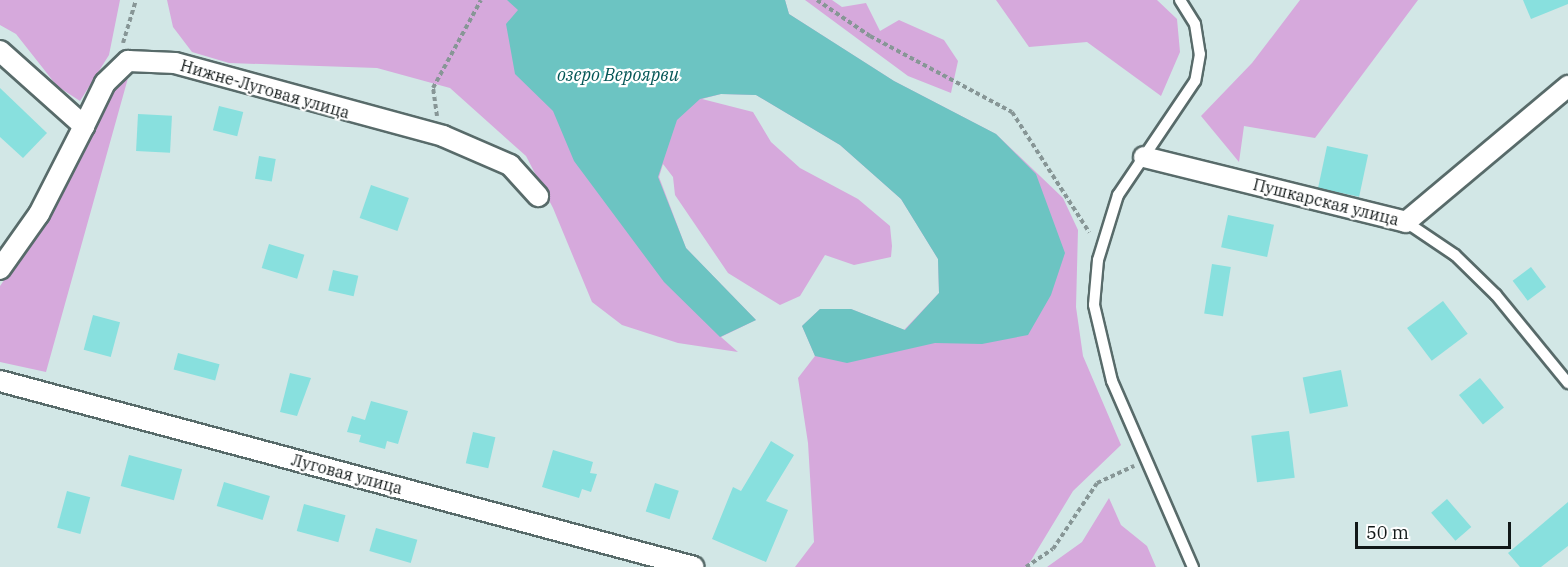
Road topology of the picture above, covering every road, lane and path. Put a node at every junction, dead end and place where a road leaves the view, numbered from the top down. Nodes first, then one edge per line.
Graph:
1 (136, 0) edge
2 (481, 0) edge
3 (817, 0) edge
4 (1180, 0) edge
5 (0, 51) edge
6 (120, 55) dead end
7 (1568, 86) edge
8 (433, 88) dead end
9 (84, 126) junction
10 (1144, 157) junction
11 (538, 196) dead end
12 (1406, 222) junction
13 (1088, 241) dead end
14 (0, 269) edge
15 (0, 381) edge
16 (1568, 383) edge
17 (1146, 461) junction
18 (694, 567) edge
19 (1026, 567) edge
20 (1192, 567) edge

1 - 6 path
2 - 8 path
3 - 13 path
4 - 10 lane
5 - 9 street
7 - 12 street, Пушкарская улица
9 - 11 street, Нижне-Луговая улица
9 - 14 street, Нижне-Луговая улица
10 - 12 street, Пушкарская улица
10 - 17 lane
12 - 16 lane
15 - 18 street, Луговая улица
17 - 19 path
17 - 20 lane

